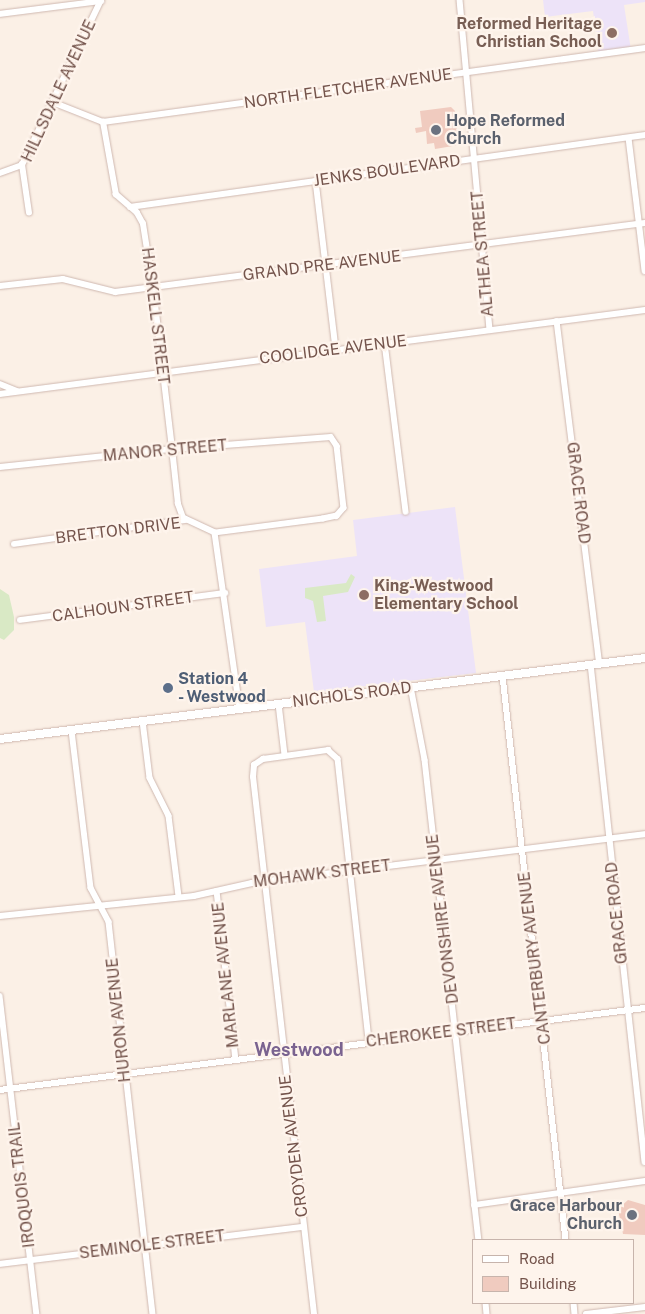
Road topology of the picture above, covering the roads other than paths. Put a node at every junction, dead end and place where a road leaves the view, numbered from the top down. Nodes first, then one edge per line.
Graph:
1 (101, 0) edge
2 (460, 0) edge
3 (0, 14) edge
4 (645, 48) edge
5 (467, 73) junction
6 (55, 103) junction
7 (103, 122) junction
8 (645, 135) edge
9 (629, 138) junction
10 (474, 160) junction
11 (22, 166) junction
12 (0, 173) edge
13 (316, 181) junction
14 (130, 207) junction
15 (29, 213) dead end
16 (642, 223) edge
17 (481, 245) junction
18 (326, 265) junction
19 (645, 271) edge
20 (0, 286) edge
21 (153, 288) junction
22 (645, 310) edge
23 (557, 322) junction
24 (490, 330) junction
25 (385, 343) junction
26 (336, 349) junction
27 (162, 372) junction
28 (0, 384) edge
29 (20, 391) junction
30 (0, 394) edge
31 (172, 449) junction
32 (0, 467) edge
33 (406, 512) dead end
34 (185, 520) junction
35 (215, 533) junction
36 (14, 544) dead end
37 (225, 593) junction
38 (20, 620) dead end
39 (645, 658) edge
40 (595, 664) junction
41 (503, 676) junction
42 (411, 687) junction
43 (279, 704) junction
44 (240, 709) junction
45 (143, 721) junction
46 (72, 730) junction
47 (0, 739) edge
48 (285, 755) junction
49 (645, 834) edge
50 (609, 838) junction
51 (522, 850) junction
52 (436, 860) junction
53 (351, 871) junction
54 (265, 882) junction
55 (217, 891) junction
56 (179, 896) junction
57 (101, 905) junction
58 (0, 916) edge
59 (0, 996) edge
60 (645, 1008) edge
61 (628, 1010) junction
62 (542, 1021) junction
63 (456, 1031) junction
64 (369, 1042) junction
65 (283, 1054) junction
66 (236, 1060) junction
67 (125, 1074) junction
68 (11, 1089) junction
69 (0, 1090) edge
70 (645, 1162) edge
71 (645, 1181) edge
72 (561, 1194) junction
73 (474, 1205) junction
74 (303, 1227) junction
75 (479, 1239) edge
76 (566, 1239) edge
77 (145, 1246) junction
78 (31, 1260) junction
79 (0, 1264) edge
80 (645, 1306) edge
81 (37, 1314) edge
82 (153, 1314) edge
83 (314, 1314) edge
84 (586, 1314) edge

1 - 3 street
1 - 6 street, HILLSDALE AVENUE
2 - 5 street, ALTHEA STREET
4 - 5 street, NORTH FLETCHER AVENUE
5 - 7 street, NORTH FLETCHER AVENUE
5 - 10 street, ALTHEA STREET
6 - 7 street, NORTH FLETCHER AVENUE
6 - 11 street, HILLSDALE AVENUE
7 - 14 street, HASKELL STREET
8 - 9 street, JENKS BOULEVARD
9 - 10 street, JENKS BOULEVARD
9 - 16 street
10 - 13 street, JENKS BOULEVARD
10 - 17 street, ALTHEA STREET
11 - 12 street
11 - 15 street, HILLSDALE AVENUE
13 - 14 street, JENKS BOULEVARD
13 - 18 street
14 - 21 street, HASKELL STREET
16 - 17 street, GRAND PRE AVENUE
16 - 19 street
17 - 18 street, GRAND PRE AVENUE
17 - 24 street, ALTHEA STREET
18 - 21 street, GRAND PRE AVENUE
18 - 26 street
20 - 21 street, GRAND PRE AVENUE
21 - 27 street, HASKELL STREET
22 - 23 street, COOLIDGE AVENUE
23 - 24 street, COOLIDGE AVENUE
23 - 40 street, GRACE ROAD
24 - 25 street, COOLIDGE AVENUE
25 - 26 street, COOLIDGE AVENUE
25 - 33 street
26 - 27 street, COOLIDGE AVENUE
27 - 29 street, COOLIDGE AVENUE
27 - 31 street, HASKELL STREET
28 - 29 street
29 - 30 street, COOLIDGE AVENUE
31 - 32 street, MANOR STREET
31 - 34 street, HASKELL STREET
31 - 35 street, MANOR STREET
34 - 35 street, BRETTON DRIVE
34 - 36 street, BRETTON DRIVE
35 - 37 street
37 - 38 street, CALHOUN STREET
37 - 44 street
39 - 40 street, NICHOLS ROAD
40 - 41 street, NICHOLS ROAD
40 - 50 street, GRACE ROAD
41 - 42 street, NICHOLS ROAD
41 - 51 street, CANTERBURY AVENUE
42 - 43 street, NICHOLS ROAD
42 - 52 street, DEVONSHIRE AVENUE
43 - 44 street, NICHOLS ROAD
43 - 48 street
44 - 45 street, NICHOLS ROAD
45 - 46 street, NICHOLS ROAD
45 - 56 street
46 - 47 street, NICHOLS ROAD
46 - 57 street, HURON AVENUE
48 - 53 street, CROYDEN AVENUE
48 - 54 street, CROYDEN AVENUE
49 - 50 street, MOHAWK STREET
50 - 51 street, MOHAWK STREET
50 - 61 street, GRACE ROAD
51 - 52 street, MOHAWK STREET
51 - 62 street, CANTERBURY AVENUE
52 - 53 street, MOHAWK STREET
52 - 63 street, DEVONSHIRE AVENUE
53 - 54 street, MOHAWK STREET
53 - 64 street
54 - 55 street, MOHAWK STREET
54 - 65 street, CROYDEN AVENUE
55 - 56 street, MOHAWK STREET
55 - 66 street, MARLANE AVENUE
56 - 57 street, MOHAWK STREET
57 - 58 street, MOHAWK STREET
57 - 67 street, HURON AVENUE
59 - 68 street, IROQUOIS TRAIL
60 - 61 street, CHEROKEE STREET
61 - 62 street, CHEROKEE STREET
61 - 70 street, GRACE ROAD
62 - 63 street, CHEROKEE STREET
62 - 72 street, CANTERBURY AVENUE
63 - 64 street, CHEROKEE STREET
63 - 73 street, DEVONSHIRE AVENUE
64 - 65 street, CHEROKEE STREET
65 - 66 street, CHEROKEE STREET
65 - 74 street, CROYDEN AVENUE
66 - 67 street, CHEROKEE STREET
67 - 68 street, CHEROKEE STREET
67 - 77 street, HURON AVENUE
68 - 69 street, CHEROKEE STREET
68 - 78 street, IROQUOIS TRAIL
71 - 72 street
72 - 73 street
72 - 76 street, CANTERBURY AVENUE
73 - 75 street, DEVONSHIRE AVENUE
74 - 77 street, SEMINOLE STREET
74 - 83 street, CROYDEN AVENUE
77 - 78 street, SEMINOLE STREET
77 - 82 street, HURON AVENUE
78 - 79 street, SEMINOLE STREET
78 - 81 street, IROQUOIS TRAIL
80 - 84 street

